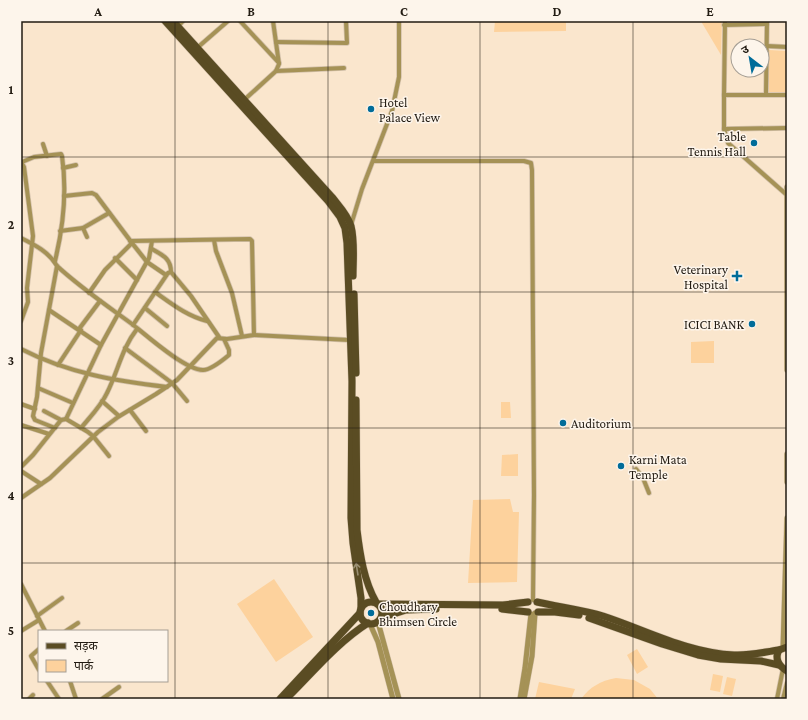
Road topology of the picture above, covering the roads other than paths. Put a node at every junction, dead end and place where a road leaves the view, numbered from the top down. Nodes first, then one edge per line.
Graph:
1 (166, 21) edge
2 (183, 21) edge
3 (228, 21) edge
4 (240, 21) edge
5 (273, 21) edge
6 (346, 21) edge
7 (399, 21) edge
8 (724, 23) edge
9 (767, 23) edge
10 (175, 24) edge
11 (767, 38) edge
12 (276, 42) junction
13 (770, 46) edge
14 (787, 47) edge
15 (197, 48) junction
16 (279, 64) junction
17 (344, 68) dead end
18 (276, 71) junction
19 (766, 78) edge
20 (766, 94) junction
21 (724, 95) junction
22 (787, 95) edge
23 (244, 100) junction
24 (787, 128) edge
25 (724, 129) junction
26 (43, 144) dead end
27 (64, 148) dead end
28 (47, 156) junction
29 (62, 156) junction
30 (374, 161) junction
31 (21, 162) edge
32 (76, 164) dead end
33 (63, 168) junction
34 (787, 187) edge
35 (787, 194) edge
36 (64, 196) junction
37 (109, 213) junction
38 (351, 225) junction
39 (83, 228) junction
40 (60, 231) junction
41 (87, 237) dead end
42 (21, 238) edge
43 (214, 240) junction
44 (152, 241) junction
45 (131, 242) junction
46 (32, 244) junction
47 (152, 249) junction
48 (115, 258) junction
49 (54, 261) junction
50 (148, 262) junction
51 (57, 266) junction
52 (171, 272) junction
53 (166, 275) junction
54 (137, 280) junction
55 (155, 292) junction
56 (89, 293) junction
57 (100, 301) junction
58 (145, 308) junction
59 (49, 310) junction
60 (118, 314) junction
61 (207, 320) junction
62 (21, 321) edge
63 (167, 326) dead end
64 (135, 327) junction
65 (80, 330) junction
66 (242, 336) junction
67 (254, 336) junction
68 (219, 338) junction
69 (224, 339) junction
70 (349, 340) junction
71 (101, 345) junction
72 (125, 348) junction
73 (21, 349) edge
74 (40, 359) junction
75 (58, 365) junction
76 (191, 366) junction
77 (787, 370) edge
78 (88, 373) junction
79 (113, 379) junction
80 (172, 383) junction
81 (168, 387) junction
82 (38, 388) junction
83 (102, 401) junction
84 (187, 401) dead end
85 (73, 403) junction
86 (21, 404) edge
87 (35, 409) junction
88 (130, 410) junction
89 (44, 411) dead end
90 (119, 416) junction
91 (63, 420) junction
92 (21, 425) edge
93 (55, 428) junction
94 (81, 428) junction
95 (146, 431) dead end
96 (50, 434) junction
97 (94, 436) junction
98 (787, 454) edge
99 (108, 456) dead end
100 (21, 467) edge
101 (636, 469) dead end
102 (21, 471) edge
103 (787, 482) edge
104 (41, 484) junction
105 (650, 493) dead end
106 (21, 498) edge
107 (787, 518) edge
108 (21, 584) edge
109 (22, 589) edge
110 (62, 598) dead end
111 (533, 602) junction
112 (377, 603) junction
113 (361, 610) junction
114 (533, 613) junction
115 (38, 618) junction
116 (379, 620) junction
117 (78, 623) dead end
118 (369, 624) junction
119 (22, 630) edge
120 (44, 630) edge
121 (68, 630) edge
122 (38, 649) edge
123 (783, 649) edge
124 (38, 668) edge
125 (783, 668) edge
126 (48, 682) edge
127 (70, 682) edge
128 (787, 683) edge
129 (118, 687) dead end
130 (75, 698) edge
131 (59, 699) edge
132 (102, 699) edge
133 (280, 699) edge
134 (287, 699) edge
135 (394, 699) edge
136 (399, 699) edge
137 (520, 699) edge
138 (524, 699) edge
139 (777, 699) edge
140 (783, 699) edge

1 - 70 main road
2 - 10 street
3 - 15 street
4 - 16 street
5 - 12 street
6 - 12 street
7 - 30 street
8 - 9 street
8 - 21 street
9 - 11 street
10 - 15 main road
12 - 16 street
13 - 14 street
15 - 23 main road
16 - 18 street
17 - 18 street
18 - 23 street
19 - 20 street
20 - 21 street
20 - 22 street
21 - 25 street
23 - 38 main road
24 - 25 street
25 - 35 street
26 - 28 street
27 - 29 street
28 - 29 street
28 - 31 street
29 - 33 street
30 - 38 street
30 - 111 street
31 - 46 street
32 - 33 street
33 - 36 street
34 - 35 street
35 - 77 street
36 - 37 street
36 - 40 street
37 - 39 street
37 - 45 street
38 - 112 main road
39 - 40 street
39 - 41 street
40 - 49 street
42 - 46 street
43 - 44 street
43 - 66 street
43 - 67 street
44 - 45 street
44 - 47 street
45 - 48 street
45 - 50 street
46 - 49 street
46 - 62 street
47 - 50 street
47 - 52 street
48 - 54 street
48 - 56 street
49 - 51 street
50 - 53 street
50 - 54 street
51 - 56 street
51 - 59 street
52 - 53 street
52 - 61 street
53 - 55 street
54 - 60 street
55 - 58 street
55 - 61 street
56 - 57 street
57 - 60 street
57 - 65 street
58 - 63 street
58 - 64 street
59 - 65 street
59 - 74 street
60 - 64 street
60 - 71 street
61 - 68 street
64 - 72 street
64 - 76 street
65 - 71 street
65 - 75 street
66 - 67 street
66 - 69 street
67 - 70 street
68 - 69 street
68 - 76 street
69 - 76 street
113 -> 70 main road
71 - 78 street
72 - 79 street
72 - 80 street
73 - 74 street
74 - 75 street
74 - 82 street
75 - 78 street
76 - 80 street
78 - 79 street
78 - 85 street
79 - 81 street
79 - 83 street
80 - 81 street
80 - 84 street
81 - 88 street
82 - 85 street
82 - 87 street
83 - 90 street
83 - 94 street
85 - 91 street
86 - 87 street
87 - 93 street
88 - 90 street
88 - 95 street
89 - 91 street
90 - 97 street
91 - 93 street
91 - 94 street
92 - 96 street
93 - 96 street
94 - 97 street
96 - 100 street
97 - 99 street
97 - 104 street
98 - 103 street
101 - 105 street
102 - 104 street
104 - 106 street
107 - 123 street
108 - 109 street
109 - 115 street
110 - 115 street
111 - 112 main road
111 - 114 main road
111 - 114 main road
111 - 123 main road
112 - 113 main road
112 - 116 main road
113 - 118 main road
113 - 133 main road
114 - 116 main road
114 - 125 main road
114 - 137 street
114 - 138 street
115 - 119 street
115 - 120 street
116 - 118 main road
116 - 136 street
117 - 121 street
118 - 134 main road
118 - 135 street
122 - 124 street
123 - 125 main road
125 - 139 street
126 - 131 street
127 - 130 street
128 - 140 street
129 - 132 street

